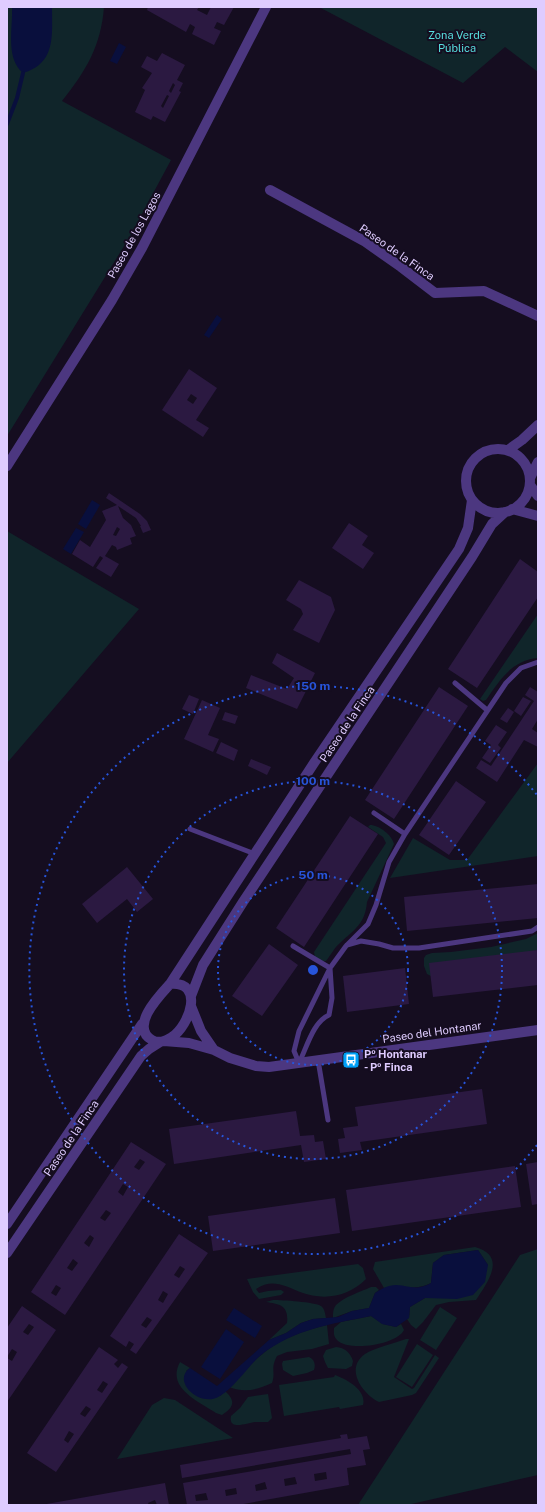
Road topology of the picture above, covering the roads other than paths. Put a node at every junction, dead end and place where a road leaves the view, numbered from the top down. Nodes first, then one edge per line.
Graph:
1 (266, 7) edge
2 (270, 190) dead end
3 (538, 316) edge
4 (538, 425) edge
5 (508, 450) junction
6 (538, 462) edge
7 (7, 466) edge
8 (530, 482) junction
9 (538, 496) edge
10 (472, 500) junction
11 (509, 511) junction
12 (538, 516) edge
13 (538, 662) edge
14 (454, 683) dead end
15 (487, 710) junction
16 (374, 813) dead end
17 (190, 829) dead end
18 (406, 834) junction
19 (255, 854) junction
20 (538, 928) edge
21 (293, 946) dead end
22 (346, 946) junction
23 (330, 968) junction
24 (170, 984) junction
25 (191, 1001) junction
26 (142, 1024) junction
27 (538, 1030) edge
28 (162, 1042) junction
29 (214, 1050) junction
30 (318, 1060) junction
31 (299, 1063) junction
32 (328, 1120) dead end
33 (7, 1224) edge
34 (7, 1253) edge

1 - 7 street, Paseo de los Lagos
2 - 3 street, Paseo de la Finca
4 - 5 street
5 - 8 street
5 - 10 street
6 - 8 street
8 - 9 street
8 - 11 street
10 - 11 street
10 - 19 street, Paseo de la Finca
11 - 12 street
11 - 25 street, Paseo de la Finca
13 - 15 lane
14 - 15 lane
15 - 18 lane
16 - 18 lane
17 - 19 lane
18 - 22 lane
19 - 24 street, Paseo de la Finca
20 - 22 lane
21 - 23 lane
22 - 23 lane
23 - 31 lane
23 - 31 lane
24 - 25 street
24 - 26 street
25 - 28 street
25 - 29 street
26 - 28 street
26 - 33 street, Paseo de la Finca
27 - 30 street, Paseo del Hontanar
28 - 29 street, Paseo del Hontanar
28 - 34 street, Paseo de la Finca
29 - 31 street, Paseo del Hontanar
30 - 31 street, Paseo del Hontanar
30 - 32 lane

